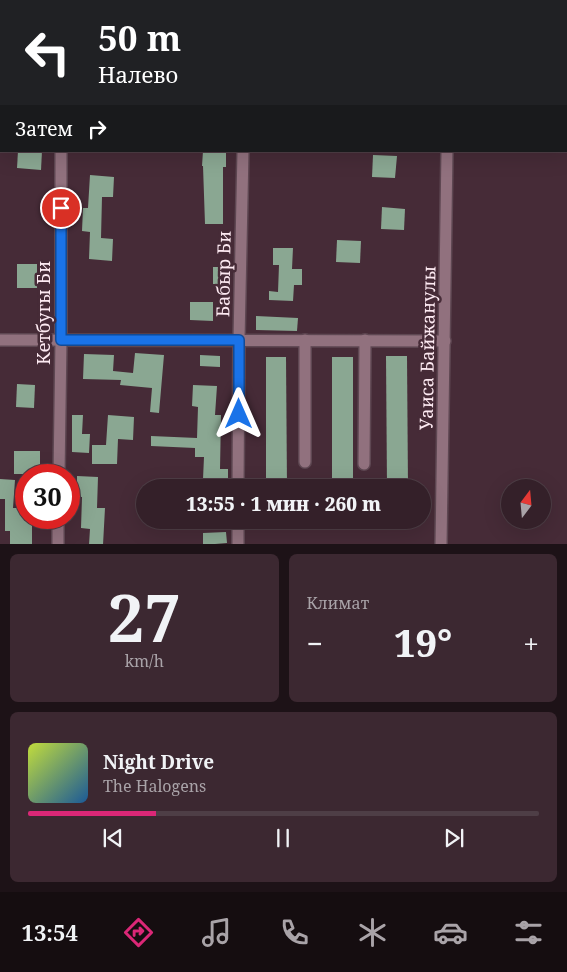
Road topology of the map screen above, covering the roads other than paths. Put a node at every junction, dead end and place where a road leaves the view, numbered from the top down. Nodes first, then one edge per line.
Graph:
1 (61, 152) edge
2 (243, 152) edge
3 (447, 152) edge
4 (0, 340) edge
5 (61, 340) junction
6 (239, 340) junction
7 (305, 340) junction
8 (365, 340) junction
9 (445, 341) junction
10 (305, 462) dead end
11 (59, 464) edge
12 (364, 464) dead end
13 (238, 479) edge
14 (58, 529) edge
15 (238, 529) edge
16 (58, 544) edge
17 (238, 544) edge
18 (441, 544) edge

1 - 5 street, Кетбугы Би
2 - 6 street, Бабыр Би
3 - 9 street, Уаиса Байжанулы
4 - 5 street
5 - 6 street
5 - 11 street, Кетбугы Би
6 - 7 street
6 - 13 street, Бабыр Би
7 - 8 street
7 - 10 street
8 - 9 street
8 - 12 street
9 - 18 street, Уаиса Байжанулы
14 - 16 street
15 - 17 street

